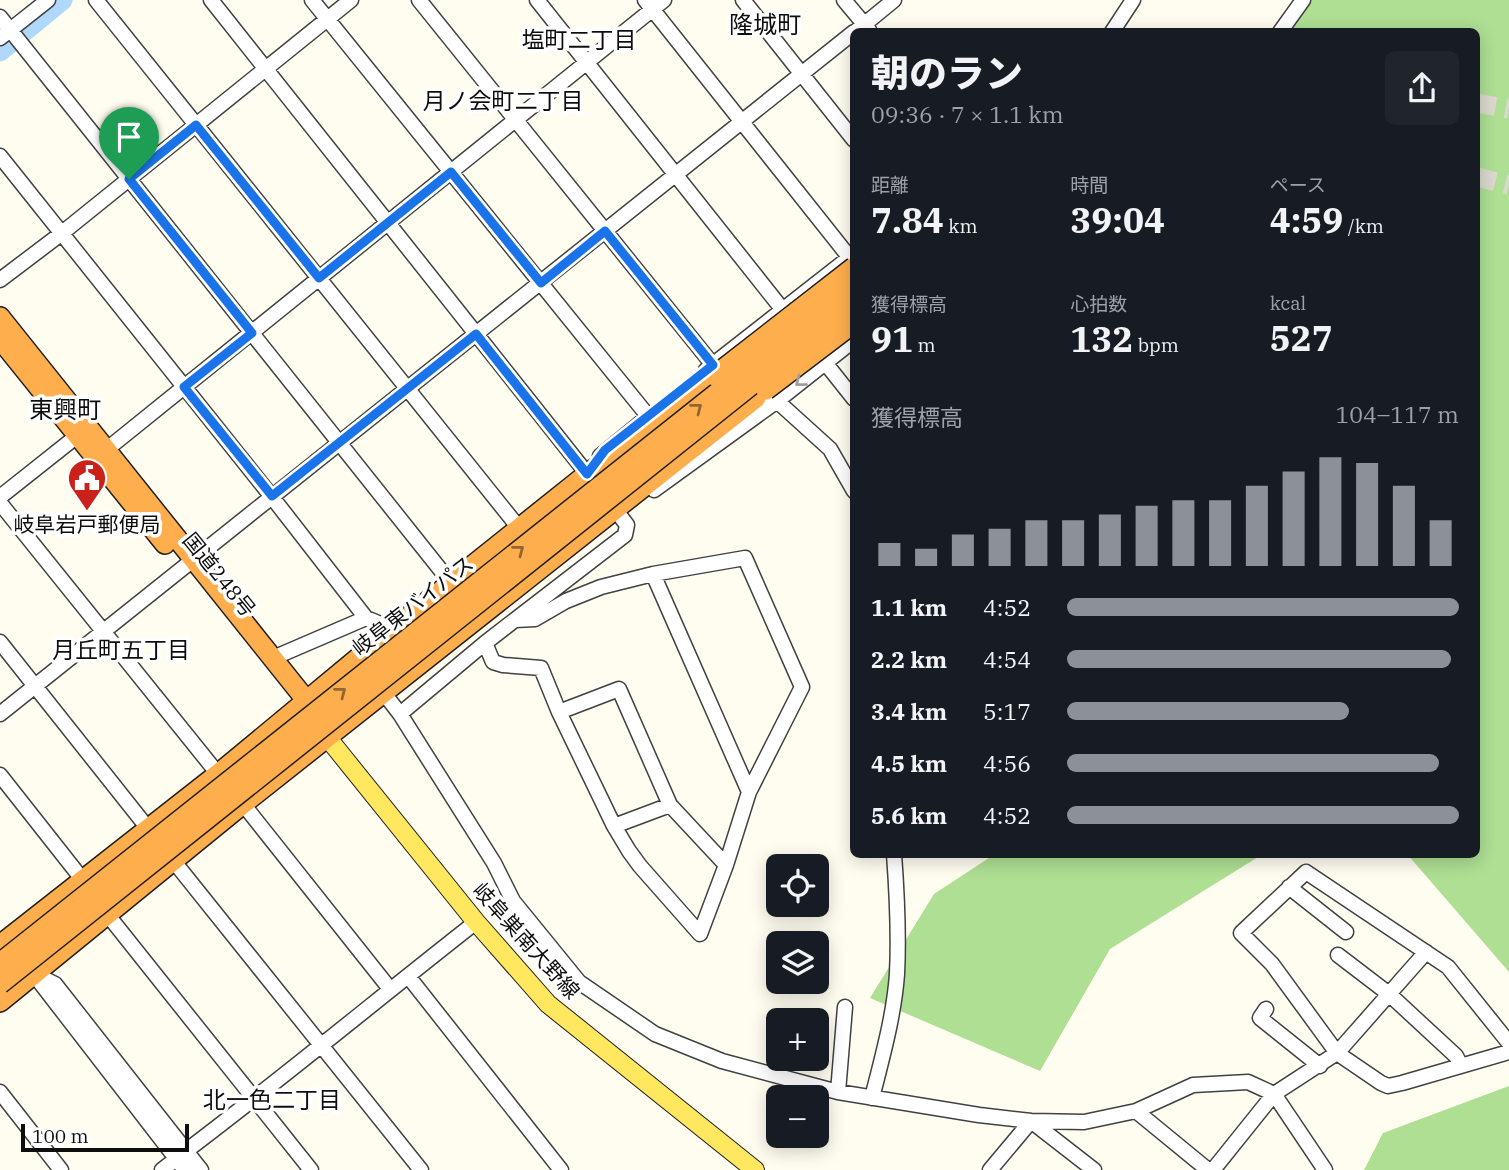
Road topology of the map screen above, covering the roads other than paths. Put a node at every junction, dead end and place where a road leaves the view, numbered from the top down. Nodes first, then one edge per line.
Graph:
1 (48, 0) edge
2 (96, 0) edge
3 (211, 0) edge
4 (312, 0) edge
5 (351, 0) edge
6 (419, 0) edge
7 (537, 0) edge
8 (743, 0) edge
9 (844, 0) edge
10 (894, 0) edge
11 (1133, 0) edge
12 (1303, 0) edge
13 (654, 3) edge
14 (0, 17) edge
15 (327, 19) junction
16 (859, 28) edge
17 (862, 28) edge
18 (1115, 28) edge
19 (1283, 28) edge
20 (7, 33) edge
21 (850, 37) edge
22 (586, 62) junction
23 (266, 69) junction
24 (801, 74) junction
25 (515, 120) junction
26 (743, 122) junction
27 (196, 125) junction
28 (850, 135) edge
29 (0, 156) edge
30 (451, 172) junction
31 (676, 175) junction
32 (129, 179) junction
33 (388, 223) junction
34 (605, 231) junction
35 (62, 233) junction
36 (850, 256) edge
37 (850, 262) edge
38 (850, 262) edge
39 (319, 278) junction
40 (0, 280) edge
41 (541, 283) junction
42 (850, 287) edge
43 (850, 309) edge
44 (783, 310) junction
45 (0, 317) edge
46 (850, 326) edge
47 (252, 333) junction
48 (476, 334) junction
49 (0, 339) edge
50 (850, 343) edge
51 (825, 363) junction
52 (713, 370) junction
53 (184, 387) junction
54 (407, 389) junction
55 (850, 394) edge
56 (777, 401) junction
57 (648, 416) junction
58 (77, 436) junction
59 (340, 443) junction
60 (106, 450) junction
61 (587, 474) junction
62 (850, 484) edge
63 (272, 496) junction
64 (0, 497) edge
65 (0, 503) edge
66 (615, 510) junction
67 (519, 528) junction
68 (189, 563) junction
69 (653, 574) junction
70 (451, 583) junction
71 (366, 618) junction
72 (515, 620) junction
73 (393, 629) junction
74 (105, 630) junction
75 (0, 642) edge
76 (485, 643) junction
77 (272, 658) junction
78 (35, 686) junction
79 (383, 692) junction
80 (301, 704) junction
81 (559, 712) junction
82 (0, 714) edge
83 (400, 714) junction
84 (327, 737) junction
85 (218, 774) junction
86 (0, 775) edge
87 (749, 792) junction
88 (243, 804) junction
89 (670, 805) junction
90 (614, 826) junction
91 (147, 828) junction
92 (894, 858) edge
93 (173, 860) junction
94 (726, 865) junction
95 (82, 878) junction
96 (1289, 887) junction
97 (107, 914) junction
98 (476, 922) junction
99 (1346, 932) dead end
100 (2, 939) edge
101 (1426, 952) junction
102 (1338, 955) dead end
103 (0, 963) edge
104 (34, 974) junction
105 (408, 976) junction
106 (0, 984) edge
107 (390, 989) junction
108 (1389, 994) junction
109 (0, 1002) edge
110 (845, 1007) dead end
111 (1266, 1009) dead end
112 (1509, 1043) edge
113 (319, 1045) junction
114 (1509, 1052) edge
115 (1337, 1053) junction
116 (1320, 1066) junction
117 (1461, 1066) junction
118 (0, 1092) edge
119 (838, 1092) junction
120 (1273, 1094) junction
121 (872, 1098) junction
122 (254, 1099) junction
123 (1136, 1111) junction
124 (1031, 1121) junction
125 (182, 1160) edge
126 (61, 1170) edge
127 (162, 1170) edge
128 (201, 1170) edge
129 (311, 1170) edge
130 (422, 1170) edge
131 (561, 1170) edge
132 (755, 1170) edge
133 (990, 1170) edge
134 (1094, 1170) edge
135 (1208, 1170) edge
136 (1213, 1170) edge
137 (1325, 1170) edge

1 - 20 street
2 - 27 street
3 - 23 street
4 - 15 street
5 - 15 street
6 - 25 street
7 - 22 street
8 - 24 street
9 - 16 street
10 - 17 street
11 - 18 street
12 - 19 street
13 - 22 street
13 - 26 street
14 - 20 street
15 - 23 street
15 - 30 street
20 - 32 street
21 - 24 street
22 - 25 street
22 - 31 street
23 - 27 street
23 - 33 street
24 - 26 street
24 - 28 street
25 - 30 street
25 - 34 street
26 - 31 street
26 - 36 street
27 - 32 street
27 - 39 street
29 - 35 street
30 - 33 street
30 - 41 street
31 - 34 street
31 - 44 street
32 - 35 street
32 - 47 street
33 - 39 street
33 - 48 street
34 - 41 street
34 - 52 street
35 - 40 street
35 - 53 street
37 - 44 street
38 - 52 highway, bridge
39 - 47 street
39 - 54 street
41 - 48 street
41 - 57 street
103 -> 42 highway, 岐阜東バイパス, bridge
43 - 106 highway, 岐阜東バイパス, bridge
44 - 51 street
44 - 52 street
45 - 60 highway, 国道248号
46 - 66 highway, bridge
47 - 53 street
47 - 59 street
48 - 54 street
48 - 61 street
49 - 58 highway, 国道248号
50 - 51 street
51 - 55 street
51 -> 56 street
52 - 56 street
52 - 57 street
52 - 61 highway
53 - 60 street
53 - 63 street
54 - 59 street
54 - 67 street
56 - 62 street
56 - 66 street
57 - 61 street
58 - 64 street
58 - 68 highway, 国道248号
59 - 63 street
59 - 70 street
60 - 68 highway, 国道248号
61 - 66 street
61 - 67 highway
63 - 68 street
63 - 71 street
65 - 74 street
66 - 72 street
66 - 79 highway
67 - 70 highway
68 - 74 street
68 - 77 highway, 国道248号
68 - 80 highway, 国道248号
69 - 72 street
69 - 87 street
69 - 87 street
70 - 73 highway
71 - 73 street
71 - 77 street
72 - 76 street
73 - 80 highway
74 - 78 street
74 - 85 street
75 - 78 street
76 - 81 street
76 - 83 street
77 - 80 highway, 国道248号
78 - 82 street
78 - 91 street
79 - 83 street
79 - 84 highway
80 - 84 highway
80 - 85 highway
81 - 89 street
81 - 90 street
83 - 119 street
84 - 88 highway
84 - 98 main road, 岐阜巣南大野線
85 - 91 highway
86 - 95 street
87 - 94 street
88 - 93 highway
88 - 107 street
89 - 90 street
89 - 94 street
90 - 94 street
91 - 93 street
91 - 95 highway
92 - 121 street
93 - 97 highway
93 - 113 street
95 - 100 highway
96 - 99 street
96 - 101 street
96 - 115 street
97 - 104 highway
97 - 122 street
98 - 105 street
98 - 132 main road, 岐阜巣南大野線
100 - 104 street
101 - 108 street
101 - 112 street
102 - 108 street
104 - 109 highway
104 - 125 street
105 - 107 street
105 - 131 street
107 - 113 street
108 - 115 street
108 - 117 street
110 - 119 street
111 - 116 street
113 - 122 street
113 - 130 street
114 - 117 street
115 - 116 street
115 - 117 street
116 - 120 street
118 - 126 street
119 - 121 street
120 - 123 street
120 - 136 street
120 - 137 street
121 - 124 street
122 - 125 street
122 - 129 street
123 - 124 street
123 - 135 street
124 - 133 street
124 - 134 street
125 - 127 street
125 - 128 street

